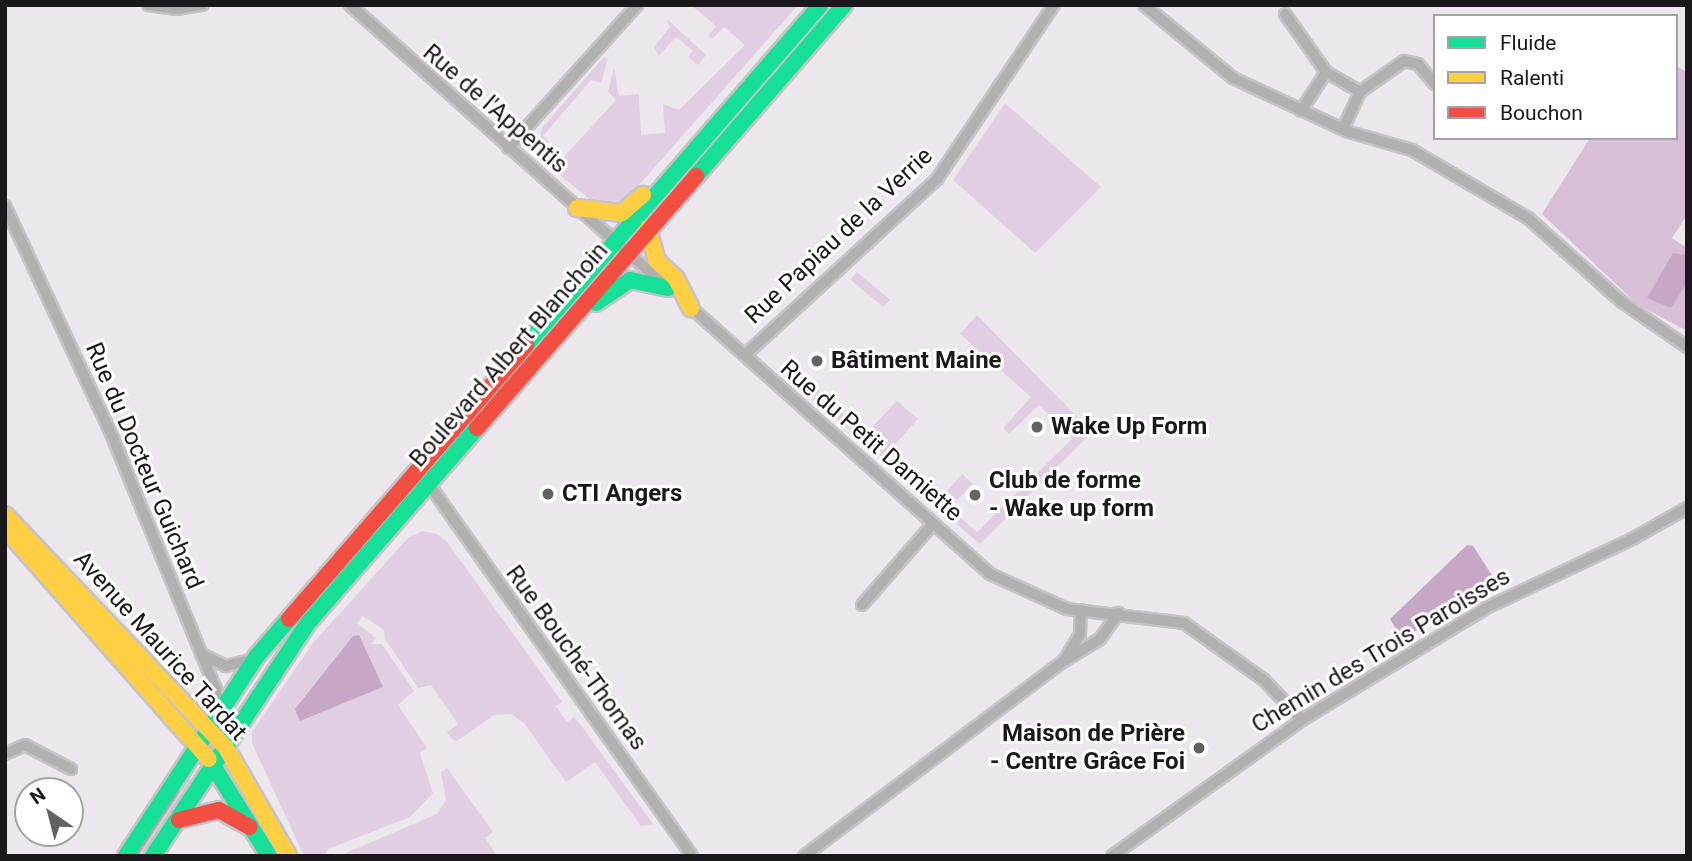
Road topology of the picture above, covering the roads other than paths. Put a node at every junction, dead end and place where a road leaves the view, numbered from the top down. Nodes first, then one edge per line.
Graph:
1 (148, 5) edge
2 (203, 5) edge
3 (350, 5) edge
4 (637, 5) edge
5 (820, 5) edge
6 (844, 5) edge
7 (1054, 5) edge
8 (1144, 5) edge
9 (1285, 14) dead end
10 (1326, 72) junction
11 (1433, 82) edge
12 (1360, 92) junction
13 (1301, 111) junction
14 (1343, 129) junction
15 (508, 148) junction
16 (689, 154) junction
17 (5, 206) edge
18 (577, 208) junction
19 (648, 228) junction
20 (621, 247) junction
21 (668, 288) junction
22 (691, 308) junction
23 (552, 340) junction
24 (1687, 347) edge
25 (745, 355) junction
26 (443, 439) junction
27 (428, 485) junction
28 (403, 486) junction
29 (1687, 508) edge
30 (5, 515) edge
31 (933, 524) junction
32 (5, 528) edge
33 (862, 605) dead end
34 (1081, 610) junction
35 (1118, 613) junction
36 (200, 654) junction
37 (257, 657) junction
38 (1064, 661) junction
39 (222, 710) junction
40 (1302, 720) junction
41 (204, 736) junction
42 (226, 748) junction
43 (5, 754) edge
44 (214, 767) junction
45 (71, 769) dead end
46 (178, 820) junction
47 (254, 831) junction
48 (126, 856) edge
49 (153, 856) edge
50 (269, 856) edge
51 (288, 856) edge
52 (692, 856) edge
53 (804, 856) edge
54 (1112, 856) edge

1 - 2 street
3 - 15 street, Rue de l'Appentis
4 - 15 street
5 - 16 street, Boulevard Albert Blanchoin
6 - 19 street, Boulevard Albert Blanchoin
7 - 25 street, Rue Papiau de la Verrie
8 - 13 street
9 - 10 street
10 - 12 street
10 - 13 street
11 - 12 street
12 - 14 street
13 - 14 street
14 - 24 street
15 - 18 street, Rue de l'Appentis
16 - 18 street
16 - 20 street, Boulevard Albert Blanchoin
17 - 36 street, Rue du Docteur Guichard
18 - 20 street, Rue de l'Appentis
19 - 20 street, Boulevard Albert Blanchoin
19 - 22 street
20 - 21 street, Rue du Petit Damiette
20 - 23 street, Boulevard Albert Blanchoin
20 - 26 street, Boulevard Albert Blanchoin
21 - 22 street, Rue du Petit Damiette
21 - 23 street
22 - 25 street, Rue du Petit Damiette
23 - 27 street, Boulevard Albert Blanchoin
25 - 31 street, Rue du Petit Damiette
26 - 27 street
26 - 28 street, Boulevard Albert Blanchoin
27 - 28 street
27 - 42 street, Boulevard Albert Blanchoin
27 - 52 street, Rue Bouché-Thomas
28 - 37 street, Boulevard Albert Blanchoin
29 - 40 street, Chemin des Trois Paroisses
30 - 41 street, Avenue Maurice Tardat
31 - 33 street
31 - 34 street, Rue du Petit Damiette
32 - 41 street, Avenue Maurice Tardat
34 - 35 street, Rue du Petit Damiette
34 - 38 street
35 - 38 street
35 - 40 street, Rue du Petit Damiette
36 - 37 street
36 - 39 street, Rue du Docteur Guichard
37 - 39 street, Boulevard Albert Blanchoin
38 - 53 street
39 - 41 street, Boulevard Albert Blanchoin
39 - 42 street, Rue du Docteur Guichard
40 - 54 street, Chemin des Trois Paroisses
41 - 42 street, Avenue Maurice Tardat
41 - 44 street, Avenue Maurice Tardat
41 - 48 street, Boulevard Albert Blanchoin
42 - 44 street, Boulevard Albert Blanchoin
42 - 51 street, Avenue Maurice Tardat
43 - 45 street
44 - 46 street, Boulevard Albert Blanchoin
44 - 47 street, Avenue Maurice Tardat
46 - 47 street
46 - 49 street, Boulevard Albert Blanchoin
47 - 50 street, Avenue Maurice Tardat

